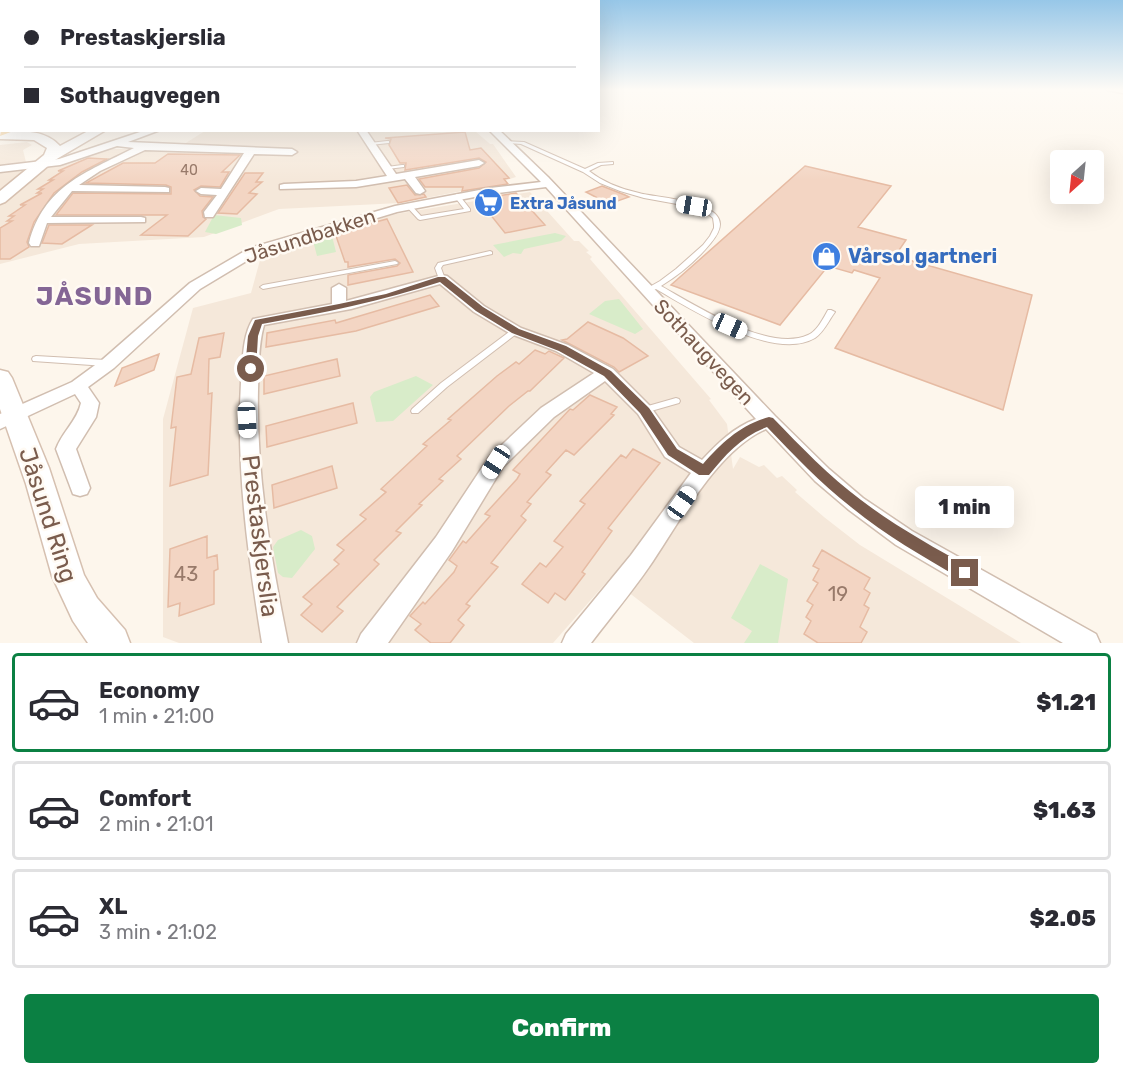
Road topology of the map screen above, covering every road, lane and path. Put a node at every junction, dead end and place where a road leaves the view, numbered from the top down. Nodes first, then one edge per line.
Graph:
1 (150, 132) edge
2 (362, 132) edge
3 (495, 132) edge
4 (0, 134) edge
5 (95, 134) edge
6 (171, 141) dead end
7 (387, 142) dead end
8 (507, 142) junction
9 (114, 143) junction
10 (370, 144) junction
11 (143, 147) junction
12 (162, 147) junction
13 (251, 151) junction
14 (292, 152) dead end
15 (47, 155) junction
16 (479, 163) dead end
17 (611, 163) dead end
18 (0, 169) edge
19 (405, 170) junction
20 (585, 171) junction
21 (390, 173) junction
22 (546, 181) junction
23 (70, 188) junction
24 (284, 188) dead end
25 (165, 190) dead end
26 (201, 191) dead end
27 (420, 191) dead end
28 (224, 192) junction
29 (457, 196) junction
30 (0, 199) edge
31 (409, 206) junction
32 (209, 215) dead end
33 (141, 219) dead end
34 (42, 220) junction
35 (35, 243) dead end
36 (490, 253) dead end
37 (395, 263) dead end
38 (442, 279) junction
39 (263, 287) dead end
40 (339, 288) dead end
41 (651, 289) junction
42 (339, 307) junction
43 (831, 312) dead end
44 (516, 331) junction
45 (36, 359) dead end
46 (108, 363) junction
47 (607, 373) junction
48 (0, 378) edge
49 (78, 386) junction
50 (676, 401) dead end
51 (644, 410) junction
52 (415, 411) dead end
53 (8, 419) edge
54 (769, 421) junction
55 (704, 471) junction
56 (80, 488) dead end
57 (380, 640) edge
58 (585, 640) edge
59 (112, 643) edge
60 (275, 643) edge
61 (1087, 643) edge

1 - 9 street
2 - 10 street
3 - 8 street, Sothaugvegen
4 - 15 main road
5 - 15 main road
6 - 12 lane
7 - 10 lane
8 - 20 lane
8 - 22 street, Sothaugvegen
9 - 11 street
9 - 15 street
10 - 21 street
11 - 12 street
11 - 23 street
12 - 13 street
13 - 14 street
13 - 28 street
15 - 18 street
15 - 30 main road
16 - 19 street
17 - 20 lane
19 - 21 street
19 - 27 street
20 - 41 lane
21 - 24 street
22 - 29 street, Jåsundbakken
22 - 41 street, Sothaugvegen
23 - 25 street
23 - 34 street
26 - 28 street
28 - 32 street
29 - 31 street, Jåsundbakken
29 - 31 lane
31 - 46 street, Jåsundbakken
33 - 34 street
34 - 35 street
36 - 38 lane
37 - 39 lane
38 - 42 street
38 - 44 street
40 - 42 street
41 - 43 lane
41 - 54 street, Sothaugvegen
42 - 60 street, Prestaskjerslia
44 - 47 street
44 - 52 lane
45 - 46 lane
46 - 49 street, Jåsundbakken
47 - 51 street
47 - 57 street
48 - 53 main road, Jåsund Ring
49 - 53 street, Jåsundbakken
49 - 56 street
50 - 51 lane
51 - 55 street
53 - 59 main road, Jåsund Ring
54 - 55 street
54 - 61 street, Sothaugvegen
55 - 58 street

